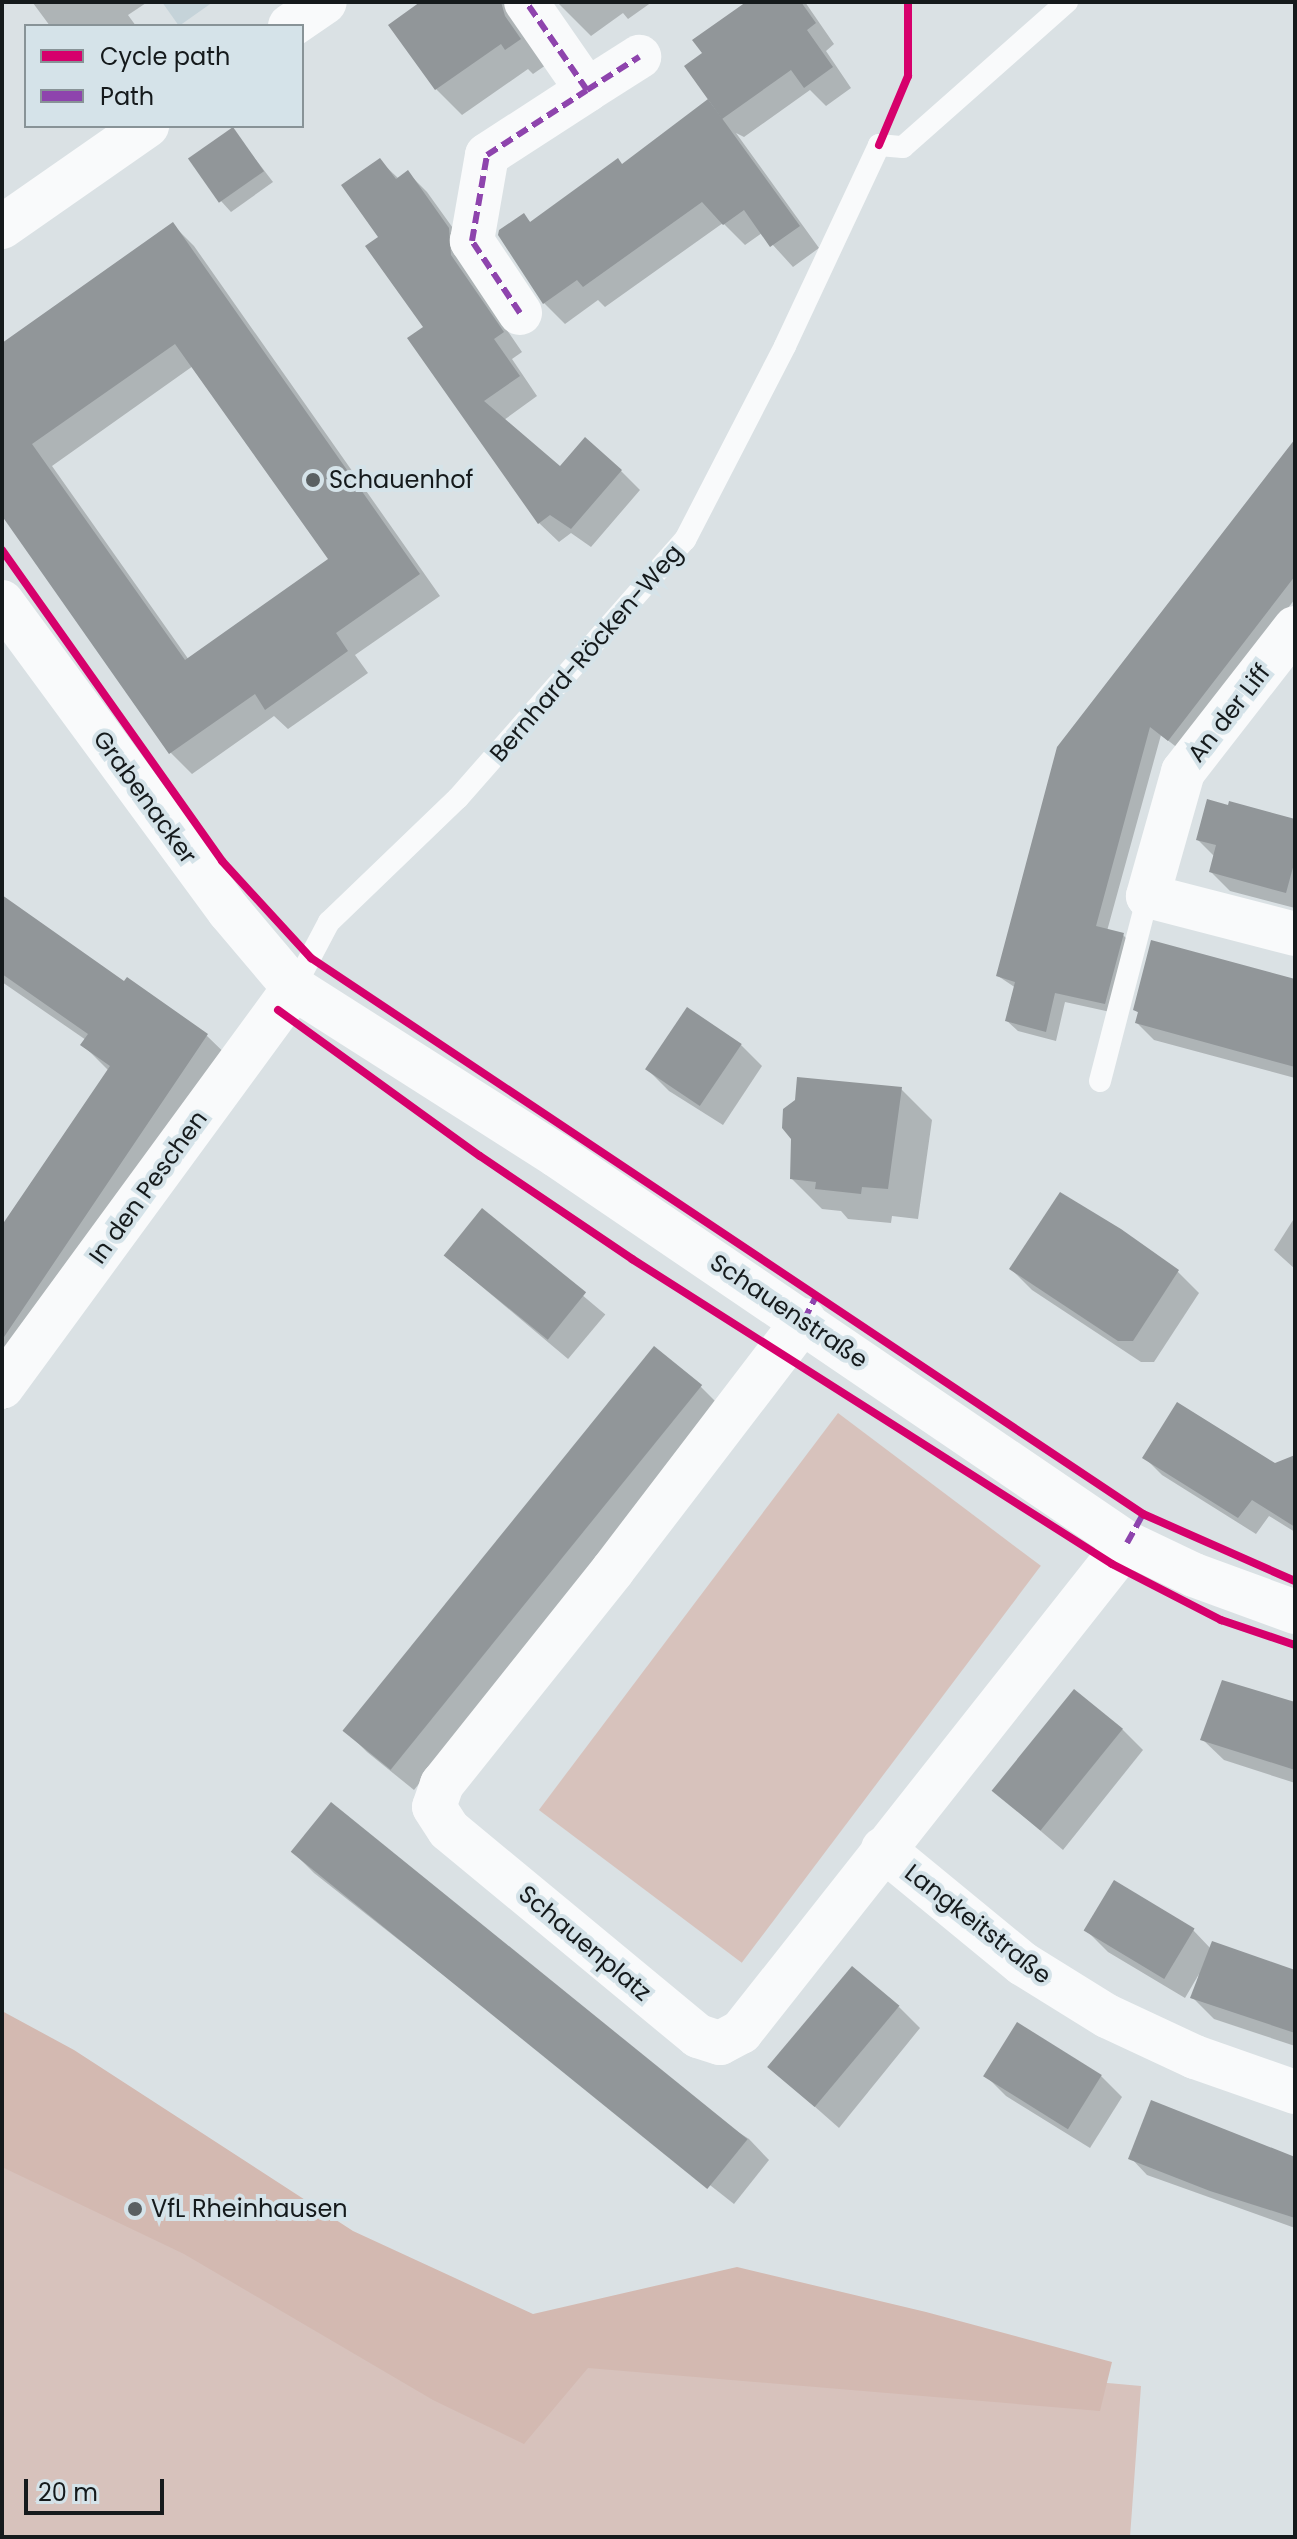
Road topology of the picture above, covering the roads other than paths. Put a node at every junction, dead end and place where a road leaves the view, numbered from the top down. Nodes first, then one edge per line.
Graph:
1 (325, 2) edge
2 (526, 2) edge
3 (1067, 2) edge
4 (293, 24) edge
5 (639, 57) dead end
6 (587, 90) junction
7 (144, 128) edge
8 (2, 227) edge
9 (520, 313) dead end
10 (2, 602) edge
11 (1295, 628) edge
12 (1148, 896) junction
13 (1295, 934) edge
14 (294, 988) junction
15 (1100, 1081) dead end
16 (804, 1320) junction
17 (2, 1387) edge
18 (1127, 1543) junction
19 (1295, 1612) edge
20 (883, 1849) junction
21 (1295, 2092) edge

1 - 4 street
2 - 6 street
3 - 14 lane, Bernhard-Röcken-Weg
5 - 6 street
6 - 9 street
7 - 8 street
10 - 14 street, Grabenacker
11 - 12 street, An der Liff
12 - 13 street
12 - 15 lane, An der Liff
14 - 16 street, Schauenstraße
14 - 17 street, In den Peschen
16 - 18 street, Schauenstraße
16 - 20 street, Schauenplatz
18 - 19 street, Schauenstraße
18 - 20 street, Schauenplatz
20 - 21 street, Langkeitstraße

